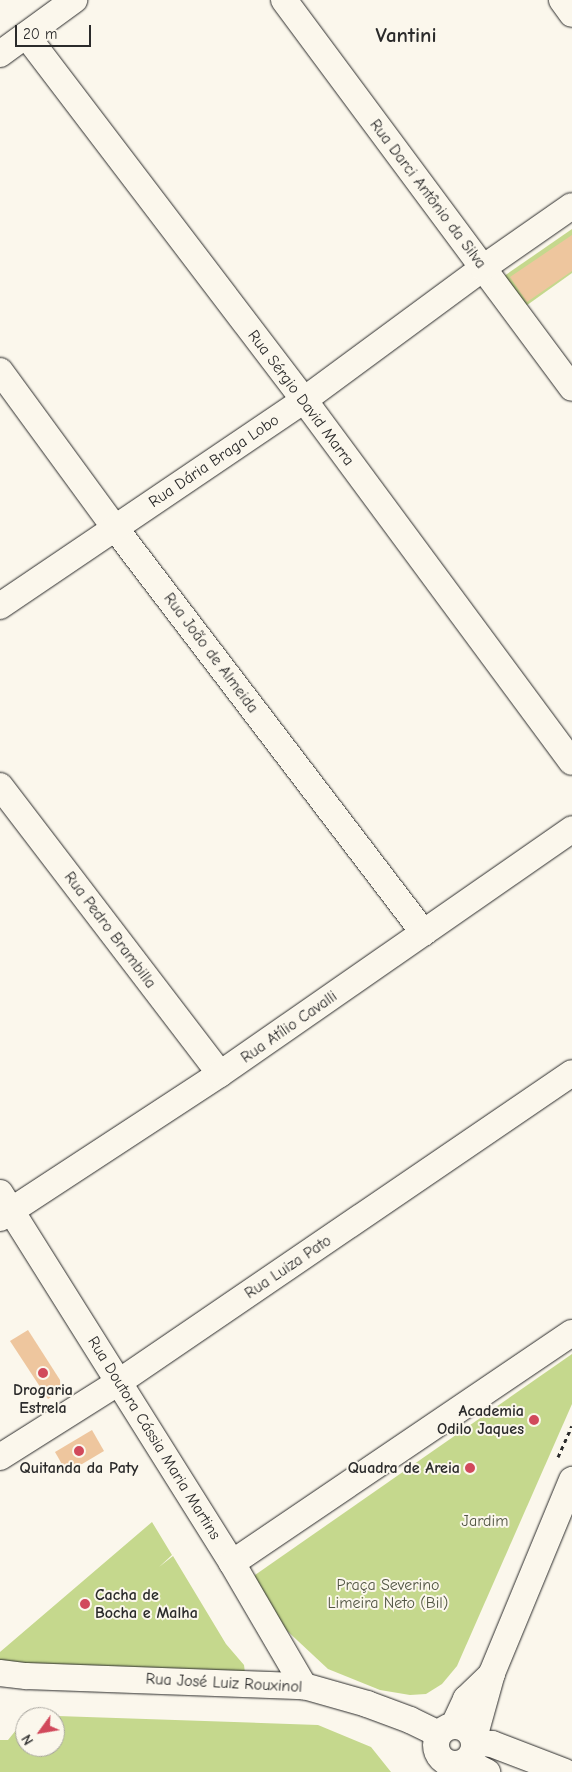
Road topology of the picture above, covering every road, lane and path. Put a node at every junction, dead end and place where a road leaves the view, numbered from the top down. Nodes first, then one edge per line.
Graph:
1 (74, 0) edge
2 (284, 0) edge
3 (562, 0) edge
4 (572, 14) edge
5 (26, 35) junction
6 (0, 54) edge
7 (572, 206) edge
8 (483, 268) junction
9 (0, 371) edge
10 (572, 388) edge
11 (304, 400) junction
12 (115, 528) junction
13 (0, 606) edge
14 (572, 762) edge
15 (0, 786) edge
16 (572, 829) edge
17 (424, 934) junction
18 (572, 1072) edge
19 (220, 1074) junction
20 (4, 1207) edge
21 (572, 1332) edge
22 (119, 1382) junction
23 (572, 1426) edge
24 (0, 1457) edge
25 (564, 1470) edge
26 (232, 1563) junction
27 (0, 1673) edge
28 (304, 1686) junction
29 (459, 1754) edge
30 (565, 1772) edge

1 - 5 street
2 - 8 street, Rua Darci Antônio da Silva
3 - 4 street
5 - 6 street
5 - 11 street, Rua Sérgio David Marra
7 - 8 street, Rua Dária Braga Lobo
8 - 10 street, Rua Darci Antônio da Silva
8 - 11 street, Rua Dária Braga Lobo
9 - 12 street, Rua João de Almeida
11 - 12 street, Rua Dária Braga Lobo
11 - 14 street, Rua Sérgio David Marra
12 - 13 street, Rua Dária Braga Lobo
12 - 17 street, Rua João de Almeida
15 - 19 street, Rua Pedro Brambilla
16 - 17 street, Rua Atílio Cavalli
17 - 19 street, Rua Atílio Cavalli
18 - 22 street, Rua Luiza Pato
19 - 20 street, Rua Atílio Cavalli
20 - 22 street, Rua Doutora Cássia Maria Martins
21 - 26 street
22 - 24 street, Rua Luiza Pato
22 - 26 street, Rua Doutora Cássia Maria Martins
23 - 25 path
25 - 29 street
26 - 28 street, Rua Doutora Cássia Maria Martins
27 - 28 street, Rua José Luiz Rouxinol
28 - 29 street, Rua José Luiz Rouxinol
29 - 30 street, Rua José Luiz Rouxinol

